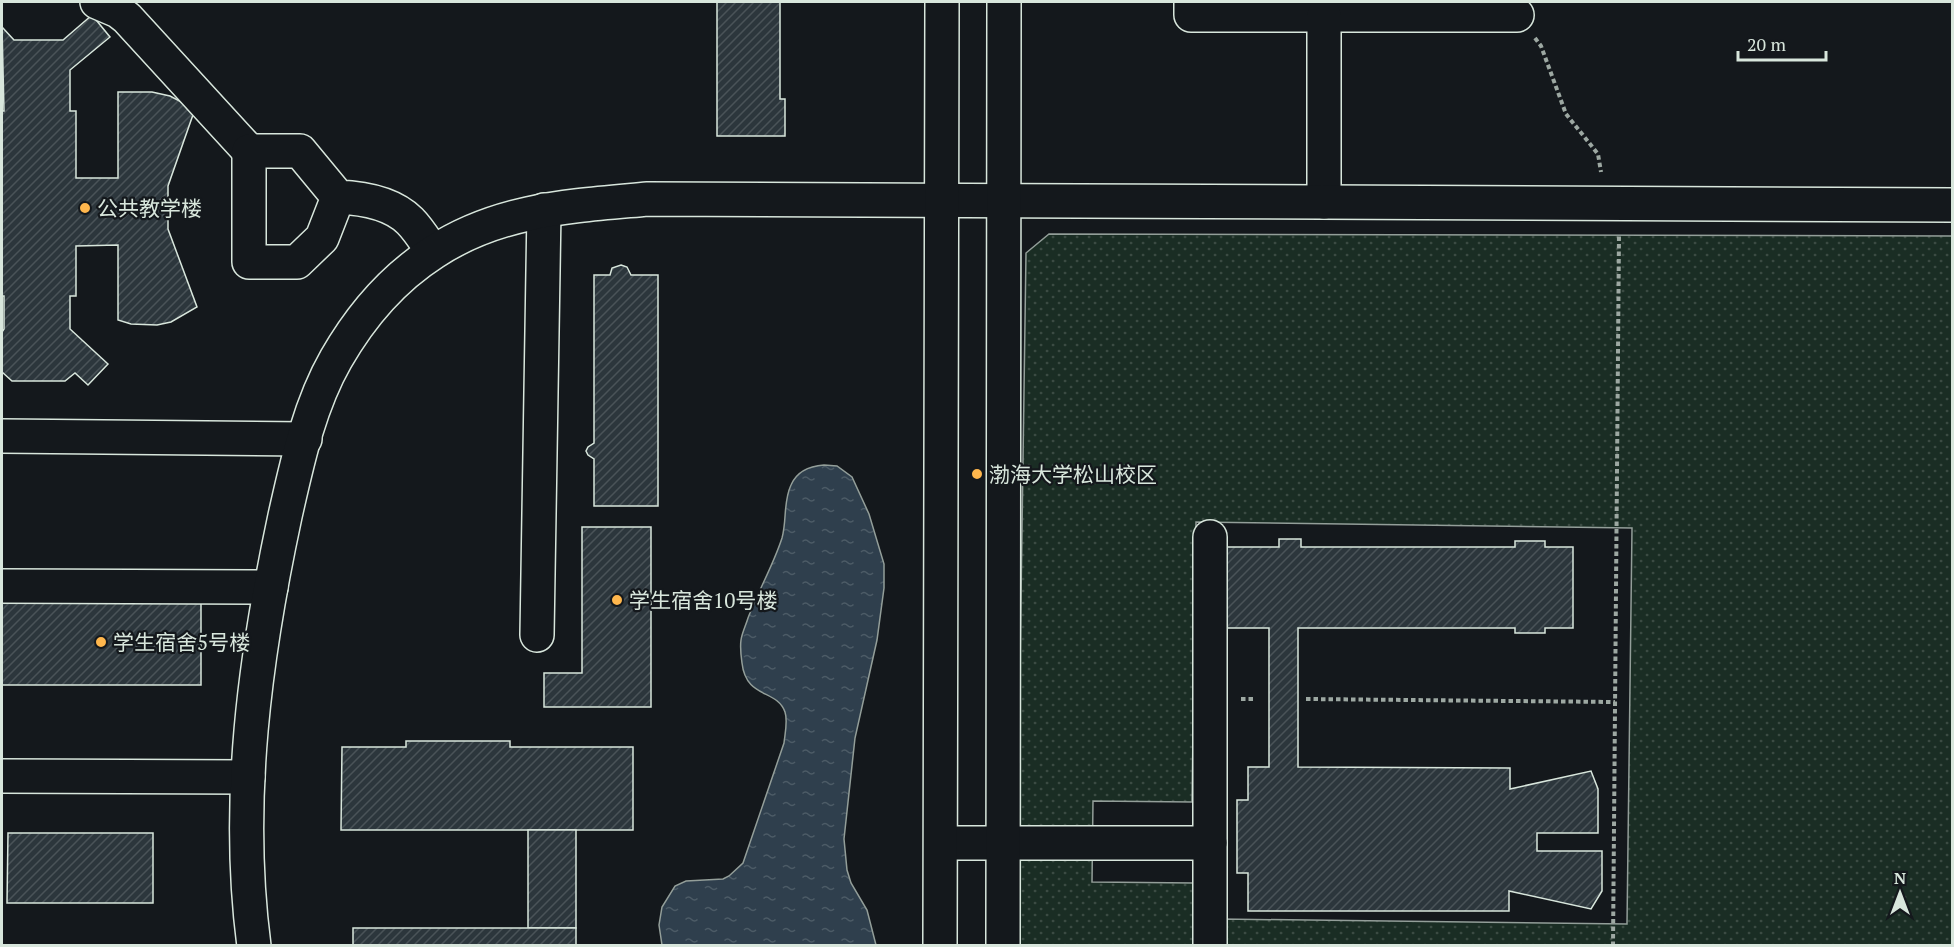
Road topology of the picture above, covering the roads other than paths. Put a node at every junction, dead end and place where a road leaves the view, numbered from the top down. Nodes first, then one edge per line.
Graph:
1 (97, 2) edge
2 (942, 2) edge
3 (1004, 2) edge
4 (1191, 2) edge
5 (1324, 15) junction
6 (1517, 15) road end
7 (249, 151) junction
8 (338, 197) junction
9 (941, 200) junction
10 (1004, 201) junction
11 (1324, 202) junction
12 (1953, 205) edge
13 (544, 210) junction
14 (433, 252) junction
15 (2, 436) edge
16 (304, 439) junction
17 (1210, 537) dead end
18 (2, 586) edge
19 (271, 587) junction
20 (537, 635) dead end
21 (2, 776) edge
22 (248, 777) junction
23 (940, 843) junction
24 (1003, 843) junction
25 (1210, 843) junction
26 (254, 945) edge
27 (940, 945) edge
28 (1003, 945) edge
29 (1210, 945) edge

1 - 7 lane
2 - 9 lane
3 - 10 lane
4 - 5 lane
5 - 6 lane
5 - 11 lane
7 - 8 lane
7 - 8 lane
8 - 14 lane
9 - 10 lane
9 - 13 lane
9 - 23 lane
10 - 11 lane
10 - 24 lane
11 - 12 lane
13 - 14 lane
13 - 20 lane
14 - 16 lane
15 - 16 lane
16 - 19 lane
17 - 25 lane
18 - 19 lane
19 - 22 lane
21 - 22 lane
22 - 26 lane
23 - 24 lane
23 - 27 lane
24 - 25 lane
24 - 28 lane
25 - 29 lane

